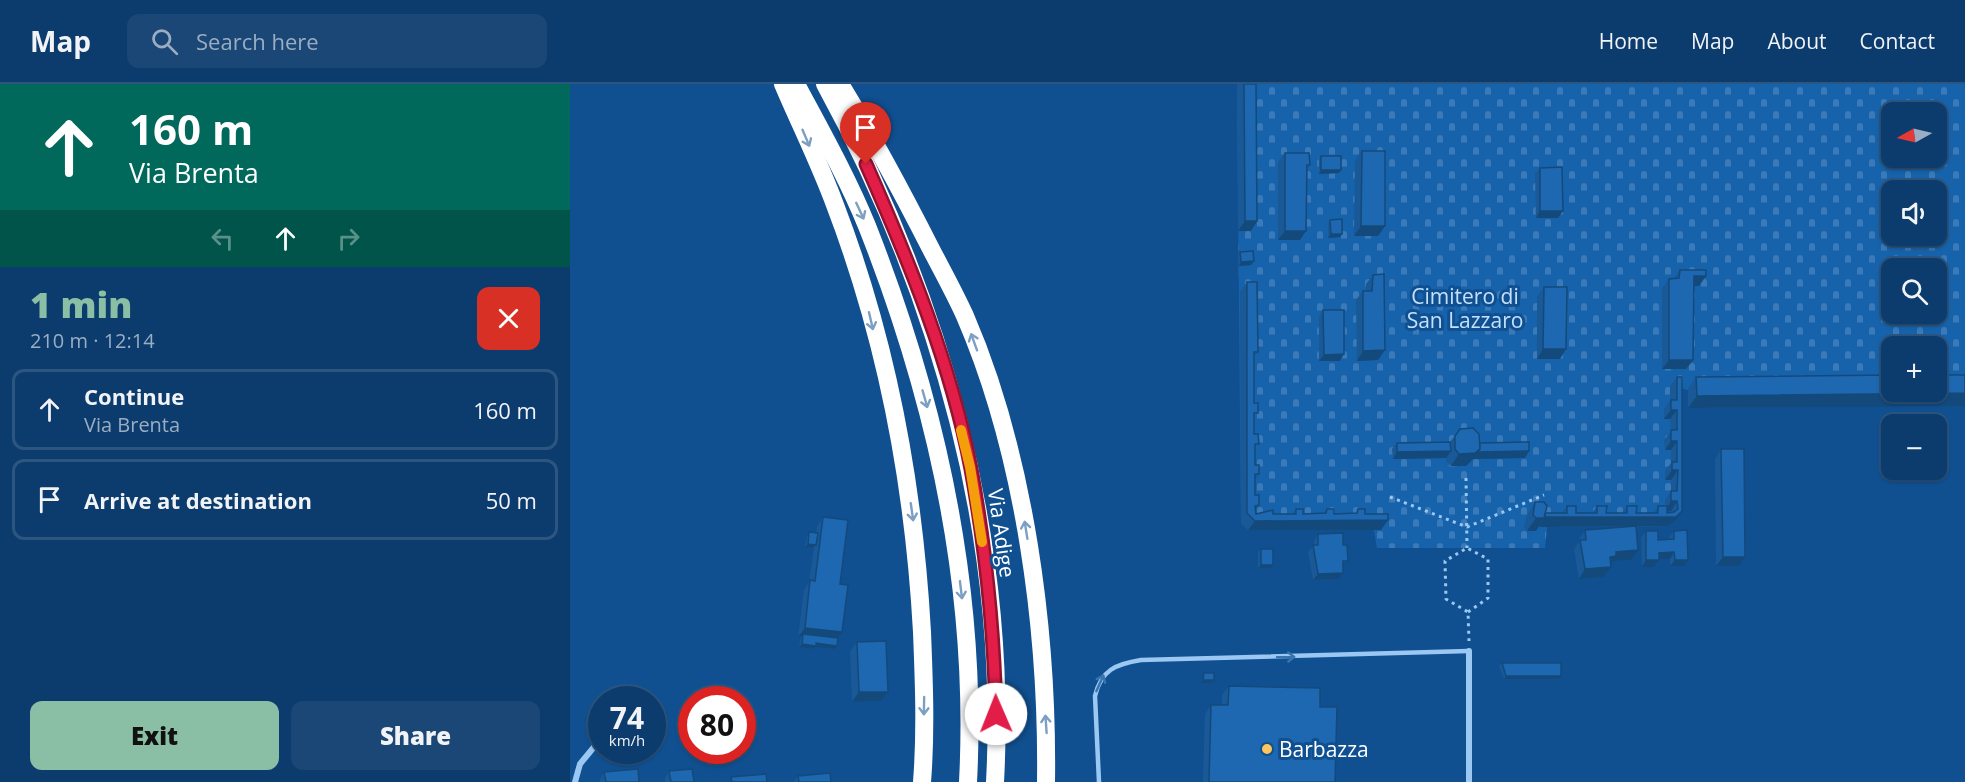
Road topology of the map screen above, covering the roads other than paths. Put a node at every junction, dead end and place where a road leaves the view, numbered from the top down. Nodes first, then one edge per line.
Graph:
1 (783, 84) edge
2 (796, 84) edge
3 (825, 84) edge
4 (840, 84) edge
5 (1469, 651) joint
6 (588, 754) edge
7 (575, 782) edge
8 (922, 782) edge
9 (968, 782) edge
10 (995, 782) edge
11 (1046, 782) edge
12 (1099, 782) edge
13 (1469, 782) edge

1 -> 8 highway
2 -> 9 highway
3 - 10 highway, Via Adige
11 -> 4 highway
12 -> 5 lane
5 - 13 street
6 - 7 street

